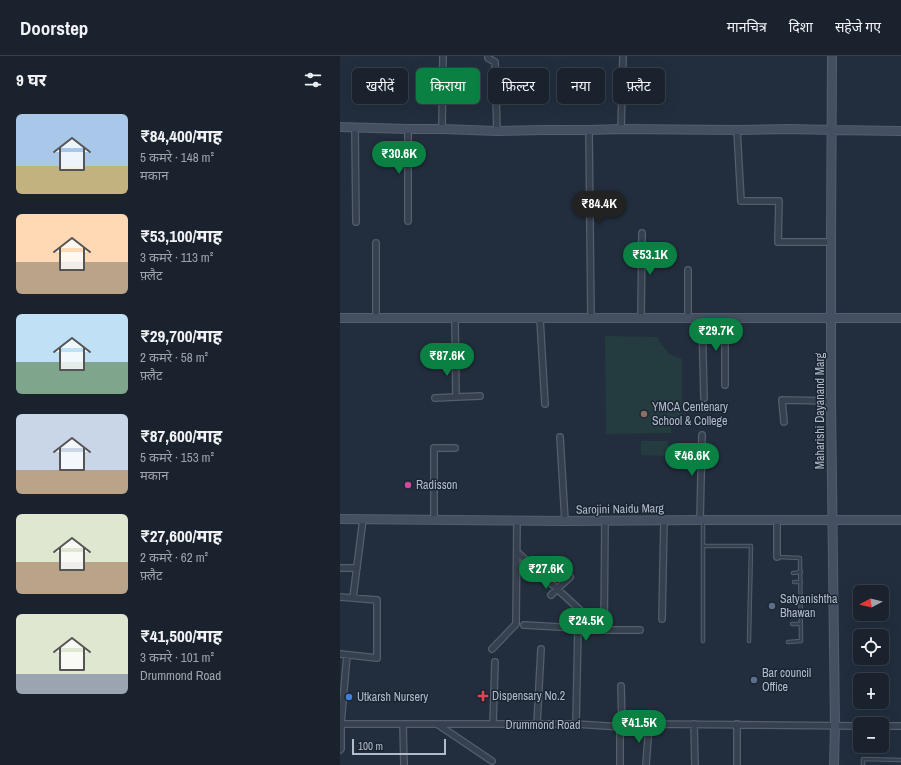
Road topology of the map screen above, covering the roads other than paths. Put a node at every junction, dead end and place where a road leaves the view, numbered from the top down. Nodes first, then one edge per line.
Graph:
1 (443, 56) edge
2 (488, 56) edge
3 (623, 56) edge
4 (832, 56) edge
5 (340, 127) edge
6 (355, 128) junction
7 (621, 128) junction
8 (408, 129) junction
9 (442, 129) junction
10 (589, 130) junction
11 (737, 130) junction
12 (832, 130) junction
13 (901, 130) edge
14 (497, 131) junction
15 (408, 221) dead end
16 (356, 222) dead end
17 (642, 233) dead end
18 (831, 242) junction
19 (376, 243) dead end
20 (688, 270) dead end
21 (340, 318) edge
22 (376, 318) junction
23 (702, 318) junction
24 (831, 318) junction
25 (901, 318) edge
26 (455, 319) junction
27 (540, 319) junction
28 (591, 319) junction
29 (641, 319) junction
30 (688, 319) junction
31 (724, 319) junction
32 (725, 385) dead end
33 (480, 396) dead end
34 (456, 397) junction
35 (435, 398) dead end
36 (704, 398) dead end
37 (832, 401) junction
38 (545, 404) dead end
39 (784, 422) dead end
40 (702, 436) dead end
41 (560, 437) dead end
42 (455, 448) dead end
43 (340, 519) edge
44 (363, 519) junction
45 (434, 520) junction
46 (664, 520) junction
47 (702, 520) junction
48 (777, 520) junction
49 (833, 520) junction
50 (901, 520) edge
51 (517, 521) junction
52 (565, 521) junction
53 (606, 521) junction
54 (703, 546) junction
55 (517, 552) junction
56 (777, 557) joint
57 (340, 568) edge
58 (357, 568) junction
59 (801, 572) junction
60 (793, 573) dead end
61 (570, 577) dead end
62 (794, 582) dead end
63 (801, 582) junction
64 (557, 589) junction
65 (551, 595) dead end
66 (340, 597) edge
67 (353, 598) junction
68 (792, 614) dead end
69 (801, 614) junction
70 (662, 619) dead end
71 (792, 624) dead end
72 (801, 624) junction
73 (524, 625) dead end
74 (578, 628) junction
75 (640, 630) dead end
76 (703, 641) dead end
77 (749, 641) dead end
78 (788, 642) dead end
79 (492, 649) dead end
80 (540, 649) dead end
81 (340, 654) edge
82 (347, 655) junction
83 (495, 662) dead end
84 (621, 686) dead end
85 (341, 724) edge
86 (403, 724) junction
87 (437, 724) junction
88 (493, 724) junction
89 (537, 724) junction
90 (576, 724) junction
91 (649, 724) junction
92 (694, 724) junction
93 (737, 724) junction
94 (835, 726) junction
95 (853, 726) edge
96 (889, 726) edge
97 (901, 726) edge
98 (621, 728) junction
99 (340, 750) edge
100 (492, 760) dead end
101 (901, 760) edge
102 (404, 765) edge
103 (620, 765) edge
104 (646, 765) edge
105 (695, 765) edge
106 (737, 765) edge
107 (834, 765) edge
108 (863, 765) edge

1 - 9 street
2 - 14 street
3 - 7 street
4 - 12 street, Maharishi Dayanand Marg
5 - 6 street
6 - 8 street
6 - 16 street
7 - 10 street
7 - 11 street
8 - 9 street
8 - 15 street
9 - 14 street
10 - 14 street
10 - 28 street
11 - 12 street
11 - 18 street
12 - 13 street
12 - 18 street, Maharishi Dayanand Marg
17 - 29 street
18 - 24 street, Maharishi Dayanand Marg
19 - 22 street
20 - 30 street
21 - 22 street
22 - 26 street
23 - 30 street
23 - 31 street
23 - 36 street
24 - 25 street
24 - 31 street
24 - 37 street, Maharishi Dayanand Marg
26 - 27 street
26 - 34 street
27 - 28 street
27 - 38 street
28 - 29 street
29 - 30 street
31 - 32 street
33 - 34 street
34 - 35 street
37 - 39 street
37 - 49 street, Maharishi Dayanand Marg
40 - 47 street
41 - 52 street
42 - 45 street
43 - 44 street, Sarojini Naidu Marg
44 - 45 street, Sarojini Naidu Marg
44 - 58 street
45 - 51 street, Sarojini Naidu Marg
46 - 47 street, Sarojini Naidu Marg
46 - 53 street, Sarojini Naidu Marg
46 - 70 street
47 - 48 street, Sarojini Naidu Marg
47 - 54 lane
48 - 49 street, Sarojini Naidu Marg
48 - 56 street
49 - 50 street, Sarojini Naidu Marg
49 - 94 street, Maharishi Dayanand Marg
51 - 52 street, Sarojini Naidu Marg
51 - 55 street
52 - 53 street, Sarojini Naidu Marg
53 - 75 street
54 - 76 lane
54 - 77 lane
55 - 64 street
55 - 79 street
56 - 59 lane
57 - 58 street
58 - 67 street
59 - 60 lane
59 - 63 lane
61 - 64 street
62 - 63 lane
63 - 69 lane
64 - 65 street
64 - 74 street
66 - 67 street
67 - 82 street
68 - 69 lane
69 - 72 lane
71 - 72 lane
72 - 78 lane
73 - 74 street
74 - 90 street
80 - 89 street
81 - 82 street
82 - 85 street
83 - 88 street
84 - 98 street
85 - 86 street, Drummond Road
85 - 99 street
86 - 87 street, Drummond Road
86 - 102 street
87 - 88 street, Drummond Road
87 - 100 street
88 - 89 street, Drummond Road
89 - 90 street, Drummond Road
90 - 98 street, Drummond Road
91 - 92 street, Drummond Road
91 - 98 street, Drummond Road
91 - 104 street
92 - 93 street, Drummond Road
92 - 105 street
93 - 94 street, Drummond Road
93 - 106 street
94 - 95 street, Drummond Road
94 - 107 street, Maharishi Dayanand Marg
96 - 97 street
98 - 103 street
101 - 108 lane

